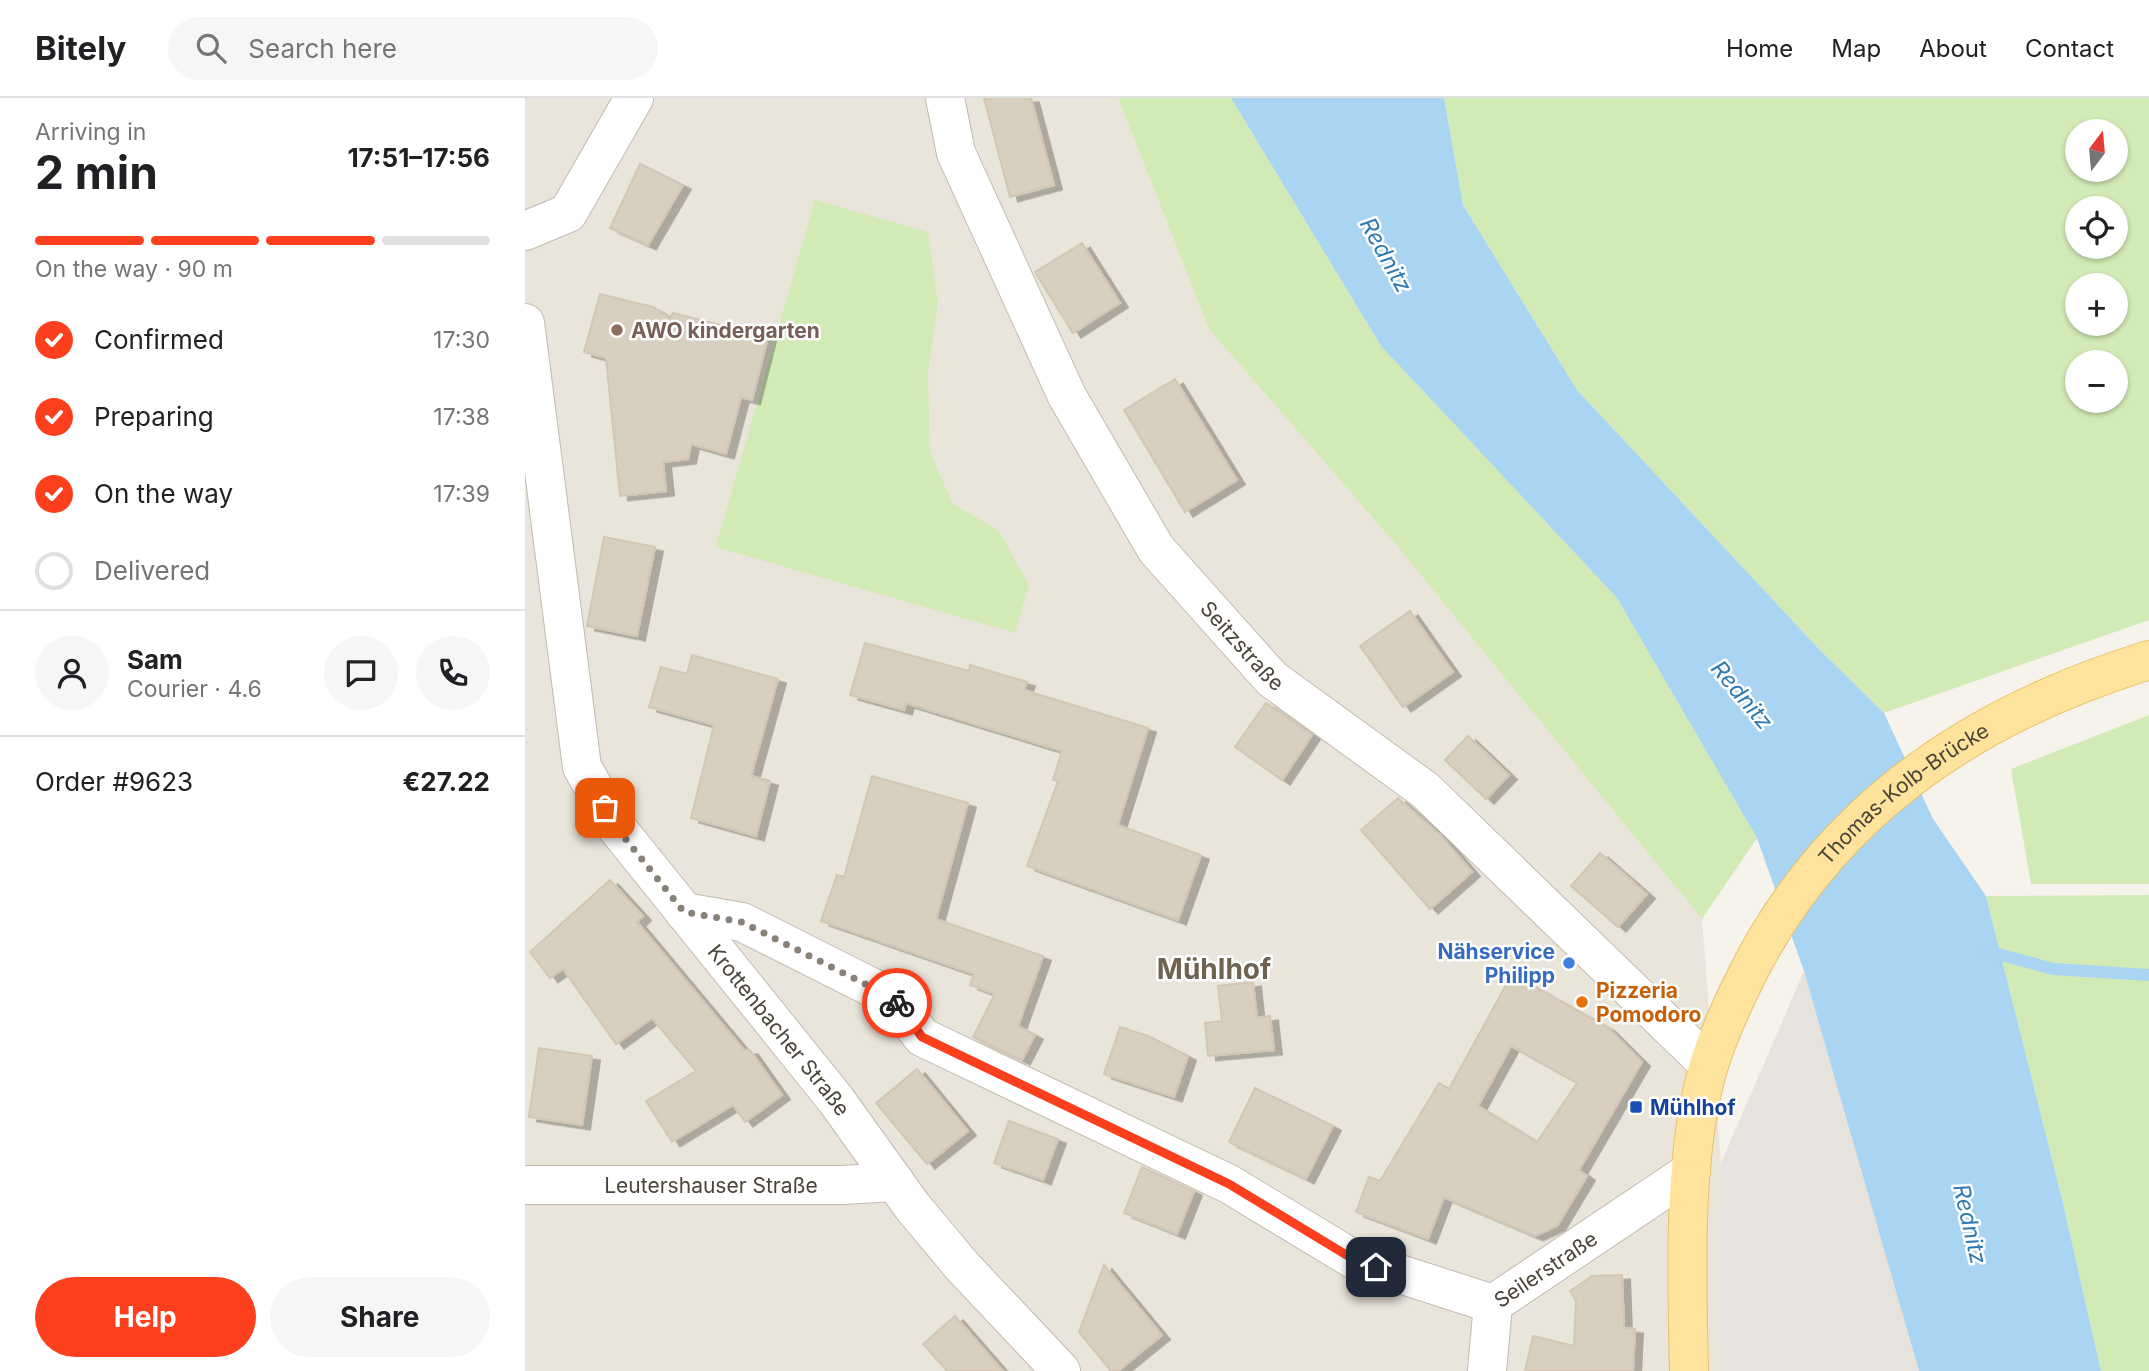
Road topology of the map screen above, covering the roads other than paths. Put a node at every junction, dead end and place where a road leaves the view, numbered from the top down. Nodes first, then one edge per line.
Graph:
1 (634, 98) edge
2 (945, 98) edge
3 (525, 231) edge
4 (527, 341) edge
5 (2149, 660) edge
6 (684, 912) junction
7 (1709, 1065) junction
8 (1691, 1171) junction
9 (895, 1182) junction
10 (525, 1185) edge
11 (1493, 1304) junction
12 (1061, 1371) edge
13 (1487, 1371) edge
14 (1689, 1371) edge

1 - 3 street
2 - 7 street, Seitzstraße
4 - 6 street, Krottenbacher Straße
5 - 7 main road, Thomas-Kolb-Brücke
6 - 9 street, Krottenbacher Straße
6 - 11 street, Seilerstraße
7 - 8 main road, Thomas-Kolb-Brücke
8 - 11 street, Seilerstraße
8 - 14 main road, Thomas-Kolb-Brücke
9 - 10 street, Leutershauser Straße
9 - 12 street, Krottenbacher Straße
11 - 13 street

